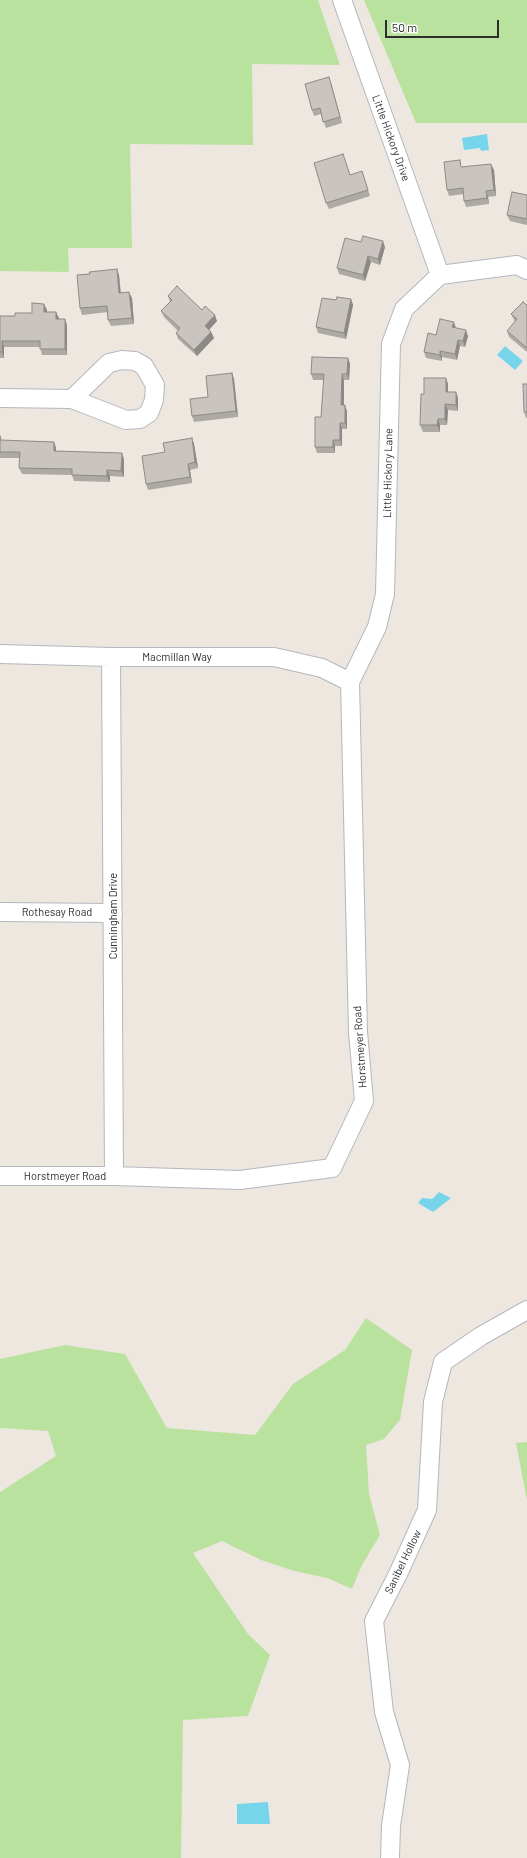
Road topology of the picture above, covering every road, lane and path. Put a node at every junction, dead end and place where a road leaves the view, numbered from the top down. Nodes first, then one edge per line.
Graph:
1 (342, 0) edge
2 (527, 270) edge
3 (440, 275) junction
4 (0, 398) edge
5 (72, 399) dead end
6 (0, 654) edge
7 (111, 657) junction
8 (350, 682) junction
9 (0, 912) edge
10 (113, 913) junction
11 (0, 1176) edge
12 (114, 1176) junction
13 (527, 1310) edge
14 (390, 1858) edge

1 - 3 street, Little Hickory Drive
2 - 3 street
3 - 8 street, Little Hickory Lane
4 - 5 street
6 - 7 street, Macmillan Way
7 - 8 street, Macmillan Way
7 - 10 street, Cunningham Drive
8 - 12 street, Horstmeyer Road
9 - 10 street, Rothesay Road
10 - 12 street, Cunningham Drive
11 - 12 street, Horstmeyer Road
13 - 14 street, Sanibel Hollow

